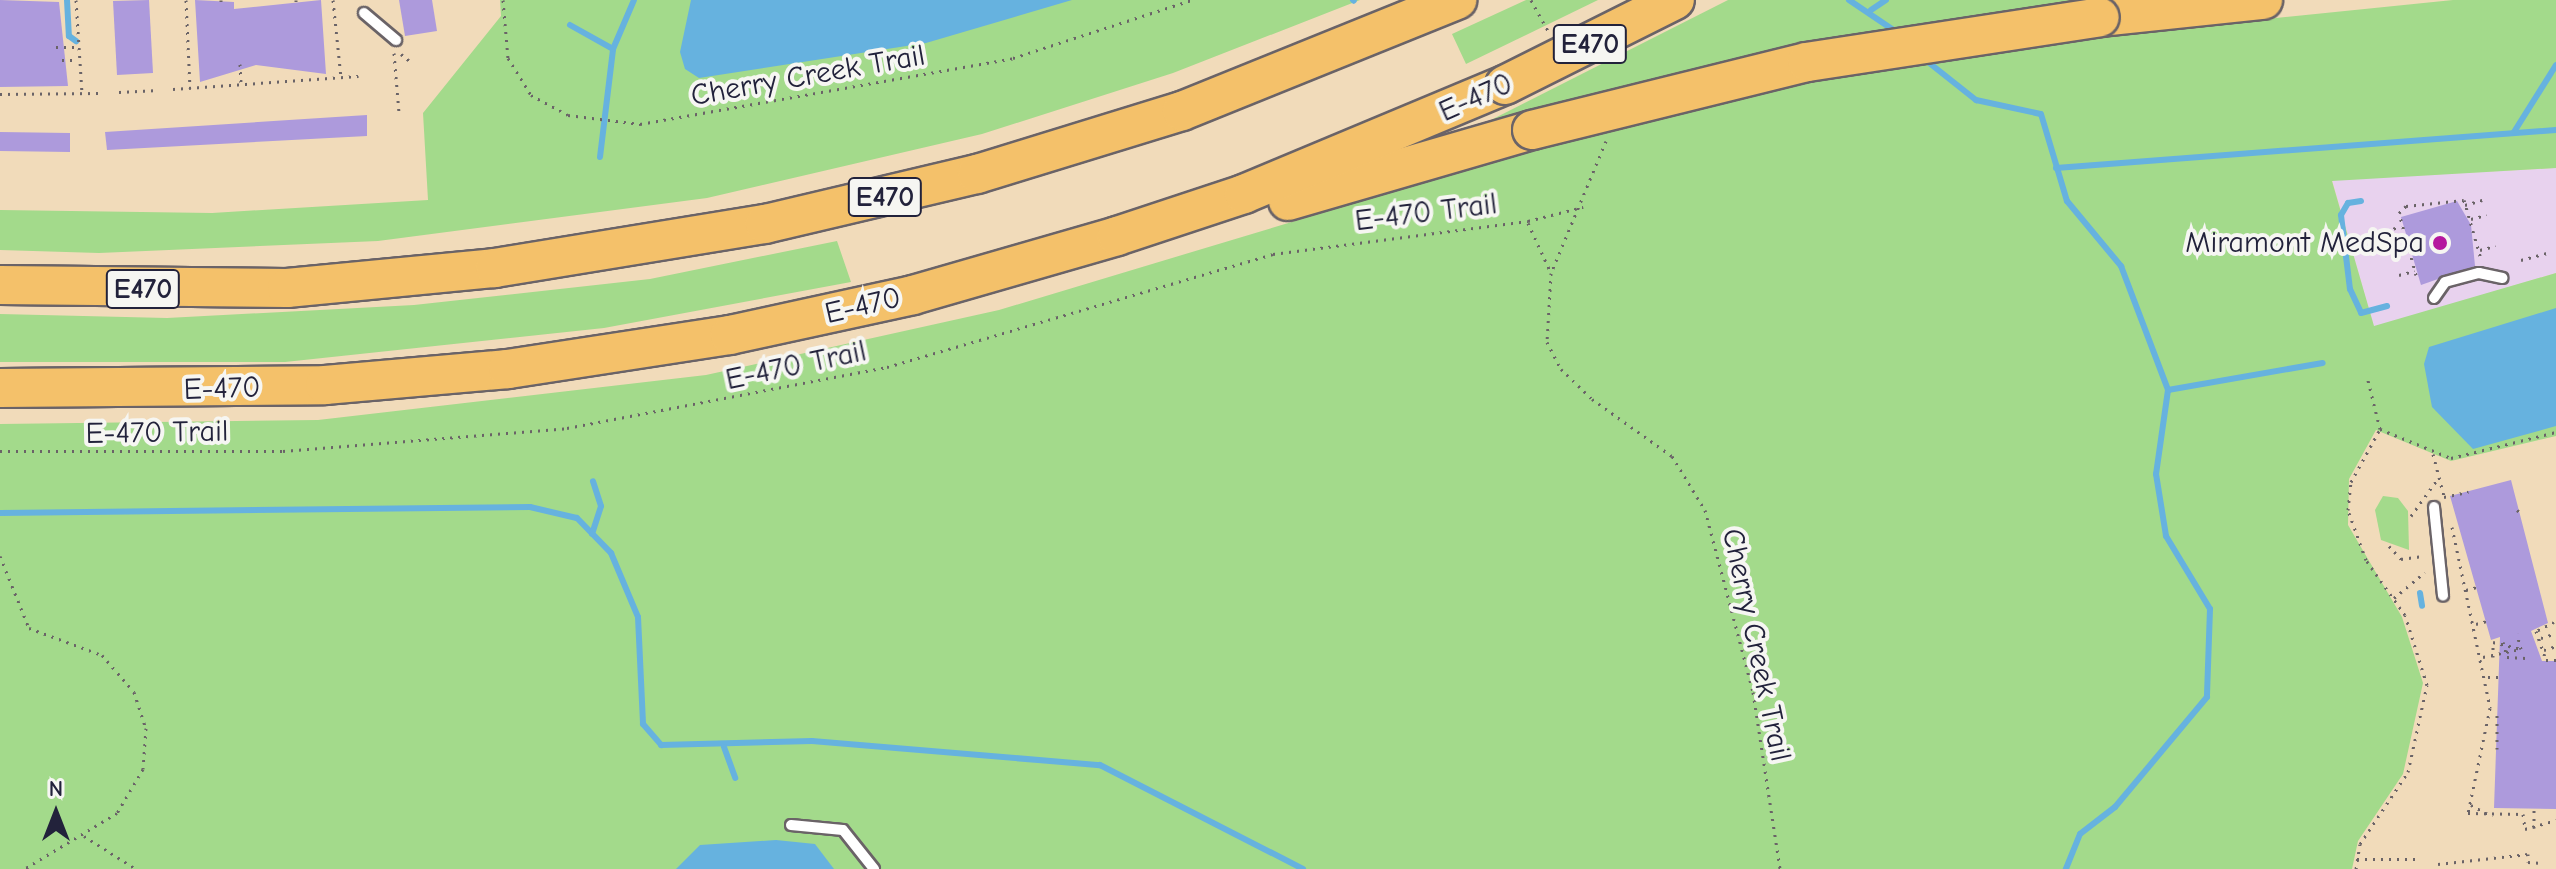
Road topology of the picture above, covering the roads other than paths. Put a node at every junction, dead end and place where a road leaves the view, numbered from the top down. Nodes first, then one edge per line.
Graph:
1 (1457, 0) edge
2 (1675, 0) edge
3 (2263, 0) edge
4 (364, 13) dead end
5 (396, 40) dead end
6 (0, 264) edge
7 (977, 278) junction
8 (2502, 278) dead end
9 (0, 285) edge
10 (287, 288) junction
11 (2434, 298) dead end
12 (0, 388) edge
13 (82, 391) junction
14 (0, 407) edge
15 (2434, 507) dead end
16 (2443, 596) dead end
17 (791, 825) dead end
18 (874, 869) edge

1 - 10 highway, E470
2 - 7 highway, E-470 / E470, bridge
3 - 7 highway, bridge
4 - 5 lane
6 - 10 highway
7 - 13 highway, E-470 / E470
8 - 11 lane
9 - 10 highway, E470
12 - 13 highway, E-470 / E470
13 - 14 highway
15 - 16 lane
17 - 18 lane

